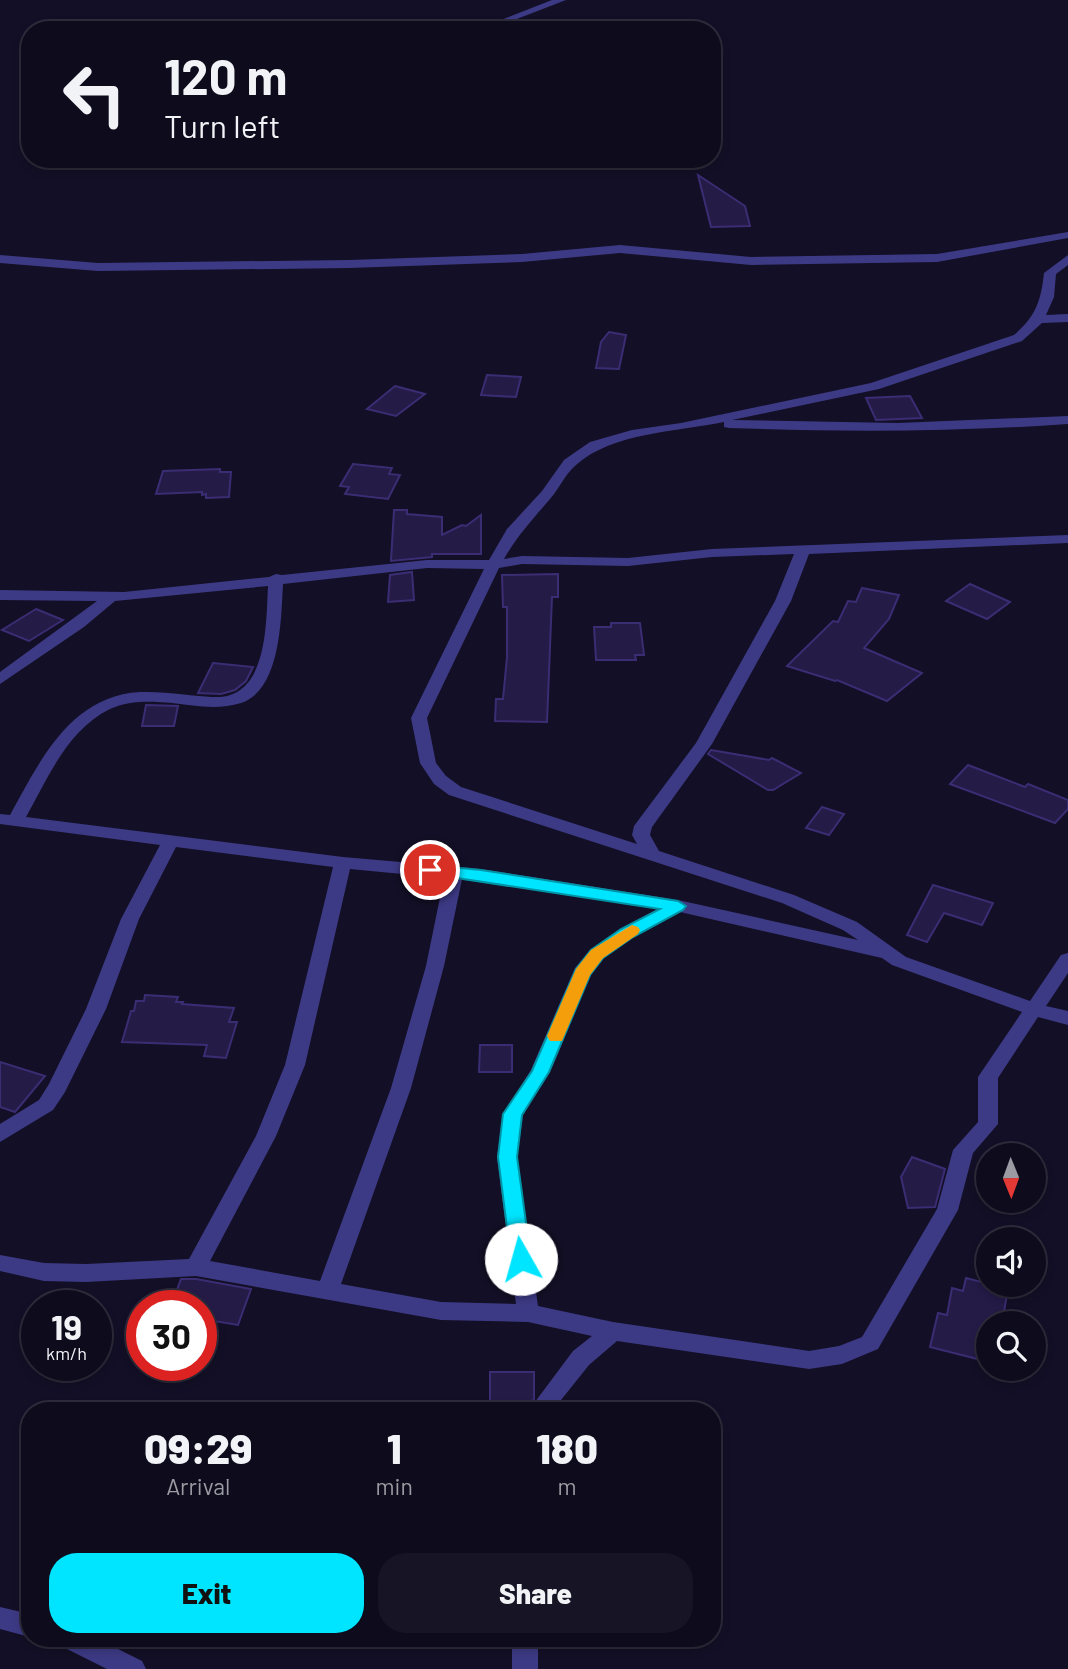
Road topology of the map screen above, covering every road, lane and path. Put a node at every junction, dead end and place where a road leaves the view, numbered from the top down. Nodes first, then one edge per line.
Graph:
1 (561, 0) edge
2 (506, 20) dead end
3 (1068, 235) edge
4 (0, 259) edge
5 (1068, 259) edge
6 (1068, 318) edge
7 (1036, 319) junction
8 (1068, 420) edge
9 (702, 423) junction
10 (1068, 539) edge
11 (803, 550) junction
12 (493, 565) junction
13 (276, 578) junction
14 (0, 595) edge
15 (111, 597) junction
16 (0, 679) edge
17 (8, 820) edge
18 (170, 842) junction
19 (651, 853) junction
20 (343, 863) junction
21 (454, 872) junction
22 (678, 906) junction
23 (886, 953) junction
24 (1068, 959) edge
25 (1035, 1010) junction
26 (1068, 1018) edge
27 (0, 1134) edge
28 (0, 1263) edge
29 (196, 1267) junction
30 (328, 1290) junction
31 (528, 1313) junction
32 (613, 1331) junction
33 (546, 1402) edge
34 (0, 1618) edge
35 (21, 1624) edge
36 (88, 1647) edge
37 (525, 1647) edge
38 (133, 1669) edge
39 (525, 1669) edge

1 - 2 street
3 - 4 street
5 - 7 street
6 - 7 street
7 - 9 street
8 - 9 street
9 - 12 street
10 - 11 street
11 - 12 street
11 - 19 street
12 - 13 street
12 - 19 street
13 - 15 street
13 - 17 street
14 - 15 street
15 - 16 street
17 - 18 street
18 - 20 street
18 - 27 street
19 - 23 street
20 - 21 street
20 - 29 street
21 - 22 street
21 - 30 street
22 - 23 street
22 - 31 street
23 - 25 street
24 - 25 street
25 - 26 street
25 - 32 street
28 - 29 street
29 - 30 street
30 - 31 street
31 - 32 street
32 - 33 street
34 - 35 street
36 - 38 street
37 - 39 street

